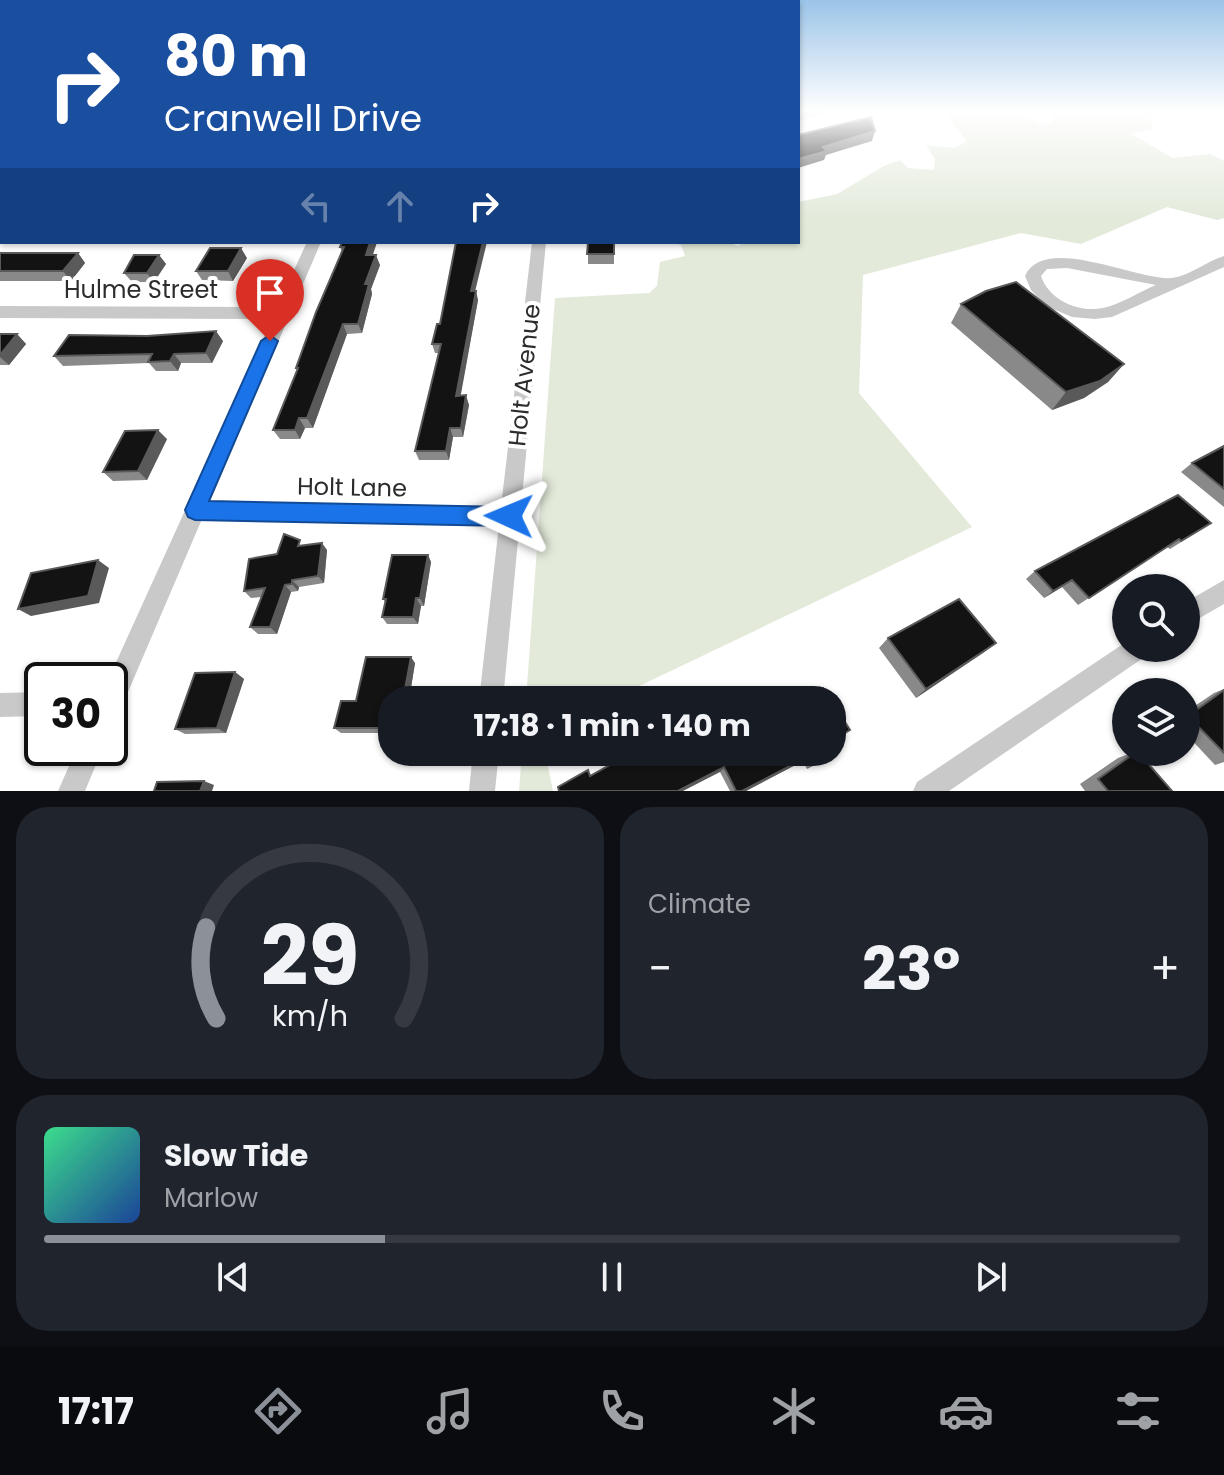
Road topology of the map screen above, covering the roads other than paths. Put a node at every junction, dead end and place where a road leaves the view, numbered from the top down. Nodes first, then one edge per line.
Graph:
1 (313, 244) edge
2 (539, 244) edge
3 (1224, 261) edge
4 (1173, 283) junction
5 (0, 312) edge
6 (282, 313) junction
7 (195, 510) junction
8 (509, 516) junction
9 (1224, 591) edge
10 (1200, 606) edge
11 (128, 662) edge
12 (1117, 662) edge
13 (492, 686) edge
14 (24, 704) edge
15 (0, 705) edge
16 (82, 766) edge
17 (485, 766) edge
18 (71, 791) edge
19 (482, 791) edge
20 (926, 791) edge

1 - 6 street
2 - 8 street, Holt Avenue
3 - 4 street
4 - 4 street
5 - 6 street, Hulme Street
6 - 7 street
7 - 8 street, Holt Lane
7 - 11 street
8 - 13 street, Holt Avenue
9 - 10 street
12 - 20 street
14 - 15 street
16 - 18 street
17 - 19 street

